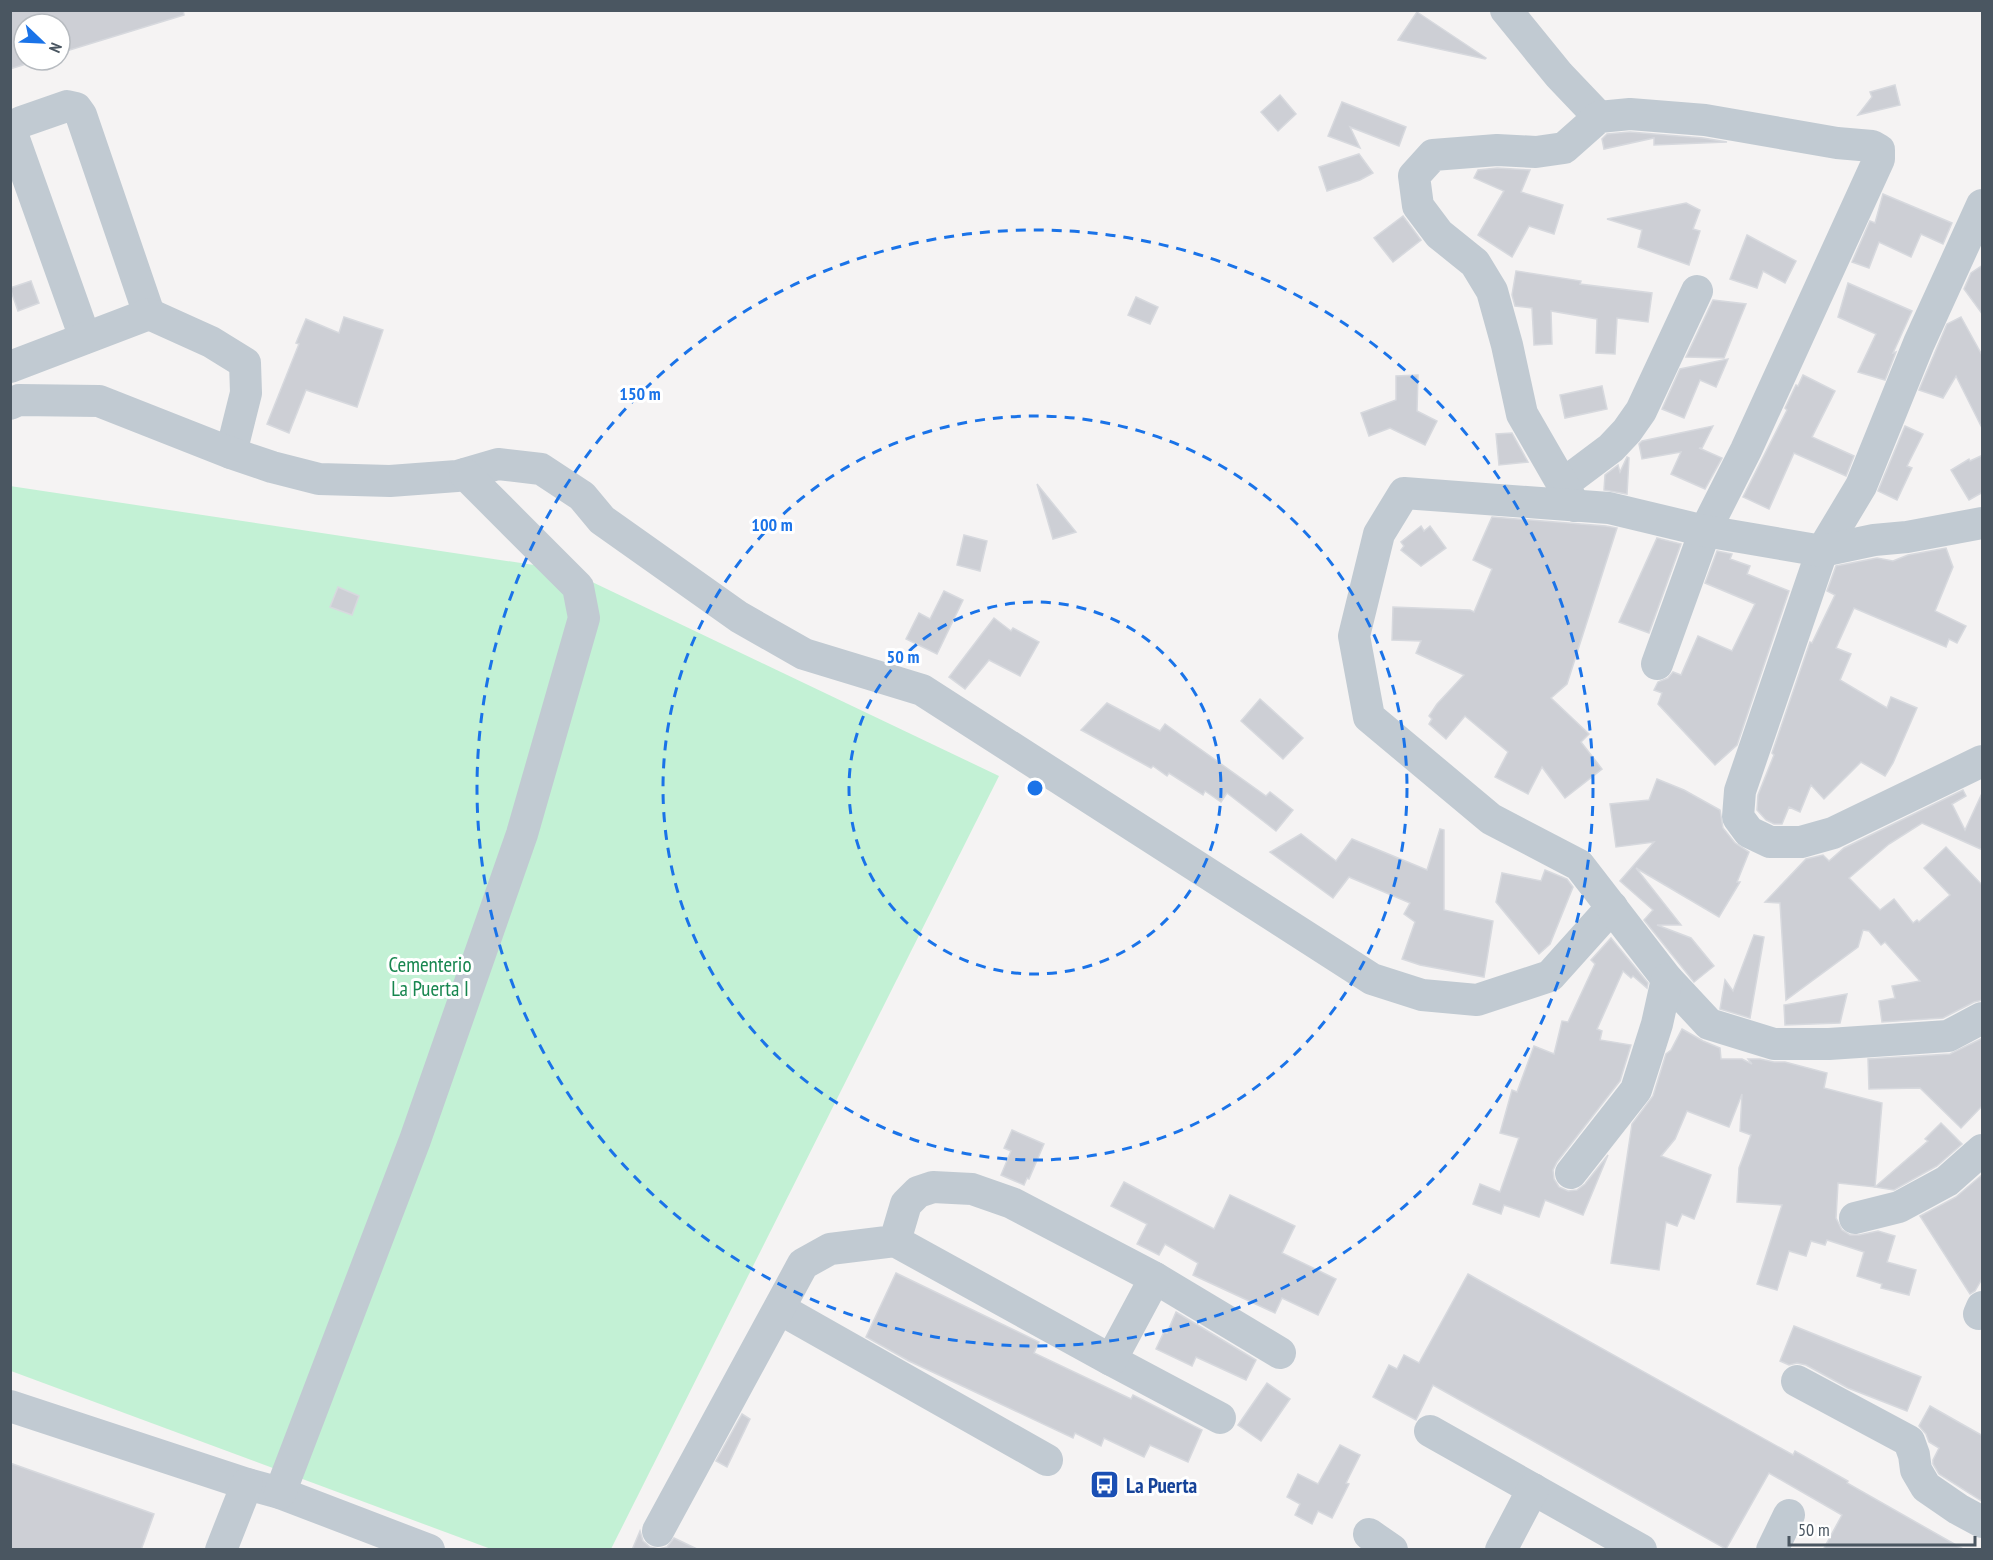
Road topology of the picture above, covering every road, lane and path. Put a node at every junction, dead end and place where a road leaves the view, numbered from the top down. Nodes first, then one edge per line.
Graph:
1 (1506, 10) edge
2 (1599, 117) junction
3 (1983, 205) edge
4 (1697, 291) dead end
5 (149, 314) junction
6 (85, 338) junction
7 (10, 367) edge
8 (10, 404) edge
9 (231, 453) junction
10 (465, 474) junction
11 (1569, 495) junction
12 (1983, 523) edge
13 (1705, 531) junction
14 (1822, 551) junction
15 (1657, 664) dead end
16 (1983, 761) edge
17 (1612, 907) junction
18 (1667, 980) junction
19 (1983, 1017) edge
20 (1983, 1150) edge
21 (1571, 1173) dead end
22 (1855, 1218) dead end
23 (895, 1241) junction
24 (1155, 1278) junction
25 (780, 1309) junction
26 (1280, 1353) dead end
27 (1111, 1360) junction
28 (1797, 1381) dead end
29 (10, 1406) edge
30 (1220, 1418) dead end
31 (1430, 1431) dead end
32 (1047, 1460) dead end
33 (247, 1484) junction
34 (1533, 1489) junction
35 (280, 1493) junction
36 (1789, 1515) dead end
37 (1983, 1522) edge
38 (658, 1531) dead end
39 (221, 1550) edge
40 (429, 1550) edge
41 (1501, 1550) edge
42 (1641, 1550) edge
43 (1772, 1550) edge

1 - 2 street
2 - 11 street
2 - 13 street
3 - 14 street
4 - 11 street
5 - 6 street
5 - 6 street
5 - 9 street
6 - 7 street
8 - 9 street
9 - 10 street
10 - 17 street
10 - 35 street
11 - 13 street
11 - 17 street
12 - 14 street
13 - 14 street
13 - 15 street
14 - 16 street
17 - 18 street
18 - 19 street
18 - 21 street
20 - 22 street
23 - 24 street
23 - 25 street
23 - 27 street
24 - 26 street
24 - 27 street
25 - 32 street
25 - 38 street
27 - 30 street
28 - 37 street
29 - 33 street
31 - 34 street
33 - 35 street
33 - 39 street
34 - 41 street
34 - 42 street
35 - 40 street
36 - 43 street

